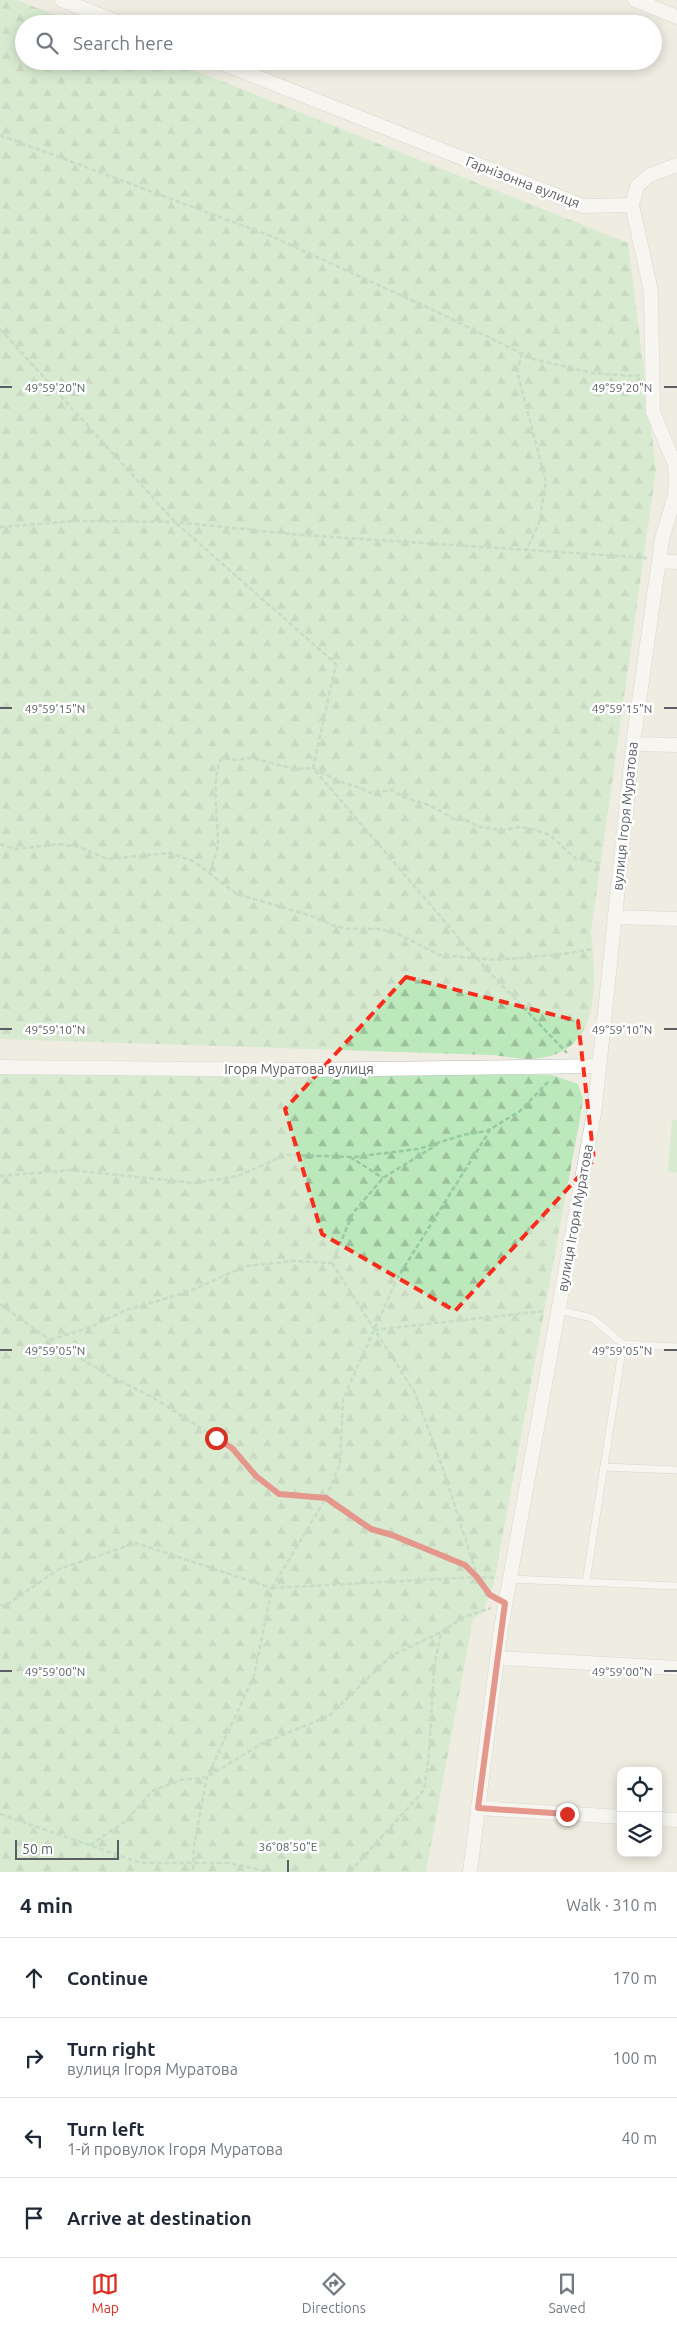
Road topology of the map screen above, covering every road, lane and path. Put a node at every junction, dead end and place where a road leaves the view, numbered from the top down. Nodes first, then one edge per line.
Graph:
1 (62, 0) edge
2 (635, 0) edge
3 (100, 15) edge
4 (677, 17) edge
5 (240, 70) edge
6 (0, 135) edge
7 (677, 166) edge
8 (632, 205) junction
9 (0, 329) edge
10 (522, 353) junction
11 (651, 373) junction
12 (175, 522) junction
13 (0, 527) edge
14 (527, 550) junction
15 (659, 561) junction
16 (677, 562) edge
17 (633, 744) junction
18 (677, 745) edge
19 (314, 768) junction
20 (0, 844) edge
21 (601, 864) dead end
22 (210, 873) junction
23 (614, 917) junction
24 (677, 920) edge
25 (593, 949) dead end
26 (476, 958) junction
27 (598, 1066) junction
28 (0, 1067) edge
29 (564, 1067) junction
30 (580, 1067) junction
31 (490, 1129) junction
32 (441, 1142) junction
33 (349, 1156) junction
34 (0, 1176) edge
35 (383, 1178) junction
36 (332, 1263) junction
37 (0, 1304) edge
38 (558, 1310) junction
39 (374, 1330) junction
40 (50, 1340) junction
41 (623, 1344) junction
42 (677, 1347) edge
43 (604, 1467) junction
44 (677, 1470) edge
45 (326, 1498) junction
46 (477, 1577) junction
47 (510, 1579) junction
48 (586, 1582) junction
49 (677, 1586) edge
50 (272, 1588) junction
51 (505, 1603) junction
52 (0, 1604) edge
53 (441, 1632) junction
54 (498, 1658) junction
55 (677, 1668) edge
56 (207, 1777) junction
57 (478, 1808) junction
58 (0, 1814) edge
59 (617, 1817) edge
60 (662, 1819) edge
61 (677, 1820) edge
62 (90, 1845) junction
63 (192, 1864) junction
64 (192, 1872) edge
65 (270, 1872) edge
66 (350, 1872) edge
67 (470, 1872) edge

1 - 3 street
2 - 4 street
5 - 8 street, Гарнізонна вулиця
6 - 10 path
7 - 8 street
8 - 11 street
9 - 12 path
10 - 11 path
10 - 14 path
11 - 15 street
12 - 13 path
12 - 14 path
12 - 19 path
14 - 15 path
15 - 16 street
15 - 17 street, вулиця Ігоря Муратова
17 - 18 street
17 - 23 street, вулиця Ігоря Муратова
19 - 21 path
19 - 22 path
19 - 26 path
20 - 22 path
22 - 26 path
23 - 24 street
23 - 27 street, вулиця Ігоря Муратова
25 - 26 path
26 - 30 path
27 - 30 street, Ігоря Муратова вулиця
27 - 38 street, вулиця Ігоря Муратова
28 - 29 street, Ігоря Муратова вулиця
29 - 30 street, Ігоря Муратова вулиця
29 - 31 path
31 - 32 path
31 - 39 path
32 - 33 path
32 - 35 path
33 - 34 path
33 - 35 path
35 - 36 path
36 - 39 path
36 - 40 path
37 - 40 path
38 - 39 path
38 - 41 lane
38 - 47 street, вулиця Ігоря Муратова
39 - 45 path
39 - 46 path
40 - 45 path
41 - 42 lane
41 - 43 lane
43 - 44 lane
43 - 48 lane
45 - 46 path
45 - 50 path
46 - 47 path
46 - 50 path
46 - 51 path
47 - 48 lane
47 - 51 street, вулиця Ігоря Муратова
48 - 49 lane
50 - 52 path
50 - 56 path
51 - 53 path
51 - 54 street, вулиця Ігоря Муратова
53 - 56 path
53 - 66 path
54 - 55 street
54 - 57 street, вулиця Ігоря Муратова
56 - 62 path
56 - 63 path
57 - 59 street
57 - 67 street, вулиця Ігоря Муратова
58 - 62 path
60 - 61 street
62 - 63 path
63 - 64 path
63 - 65 path

